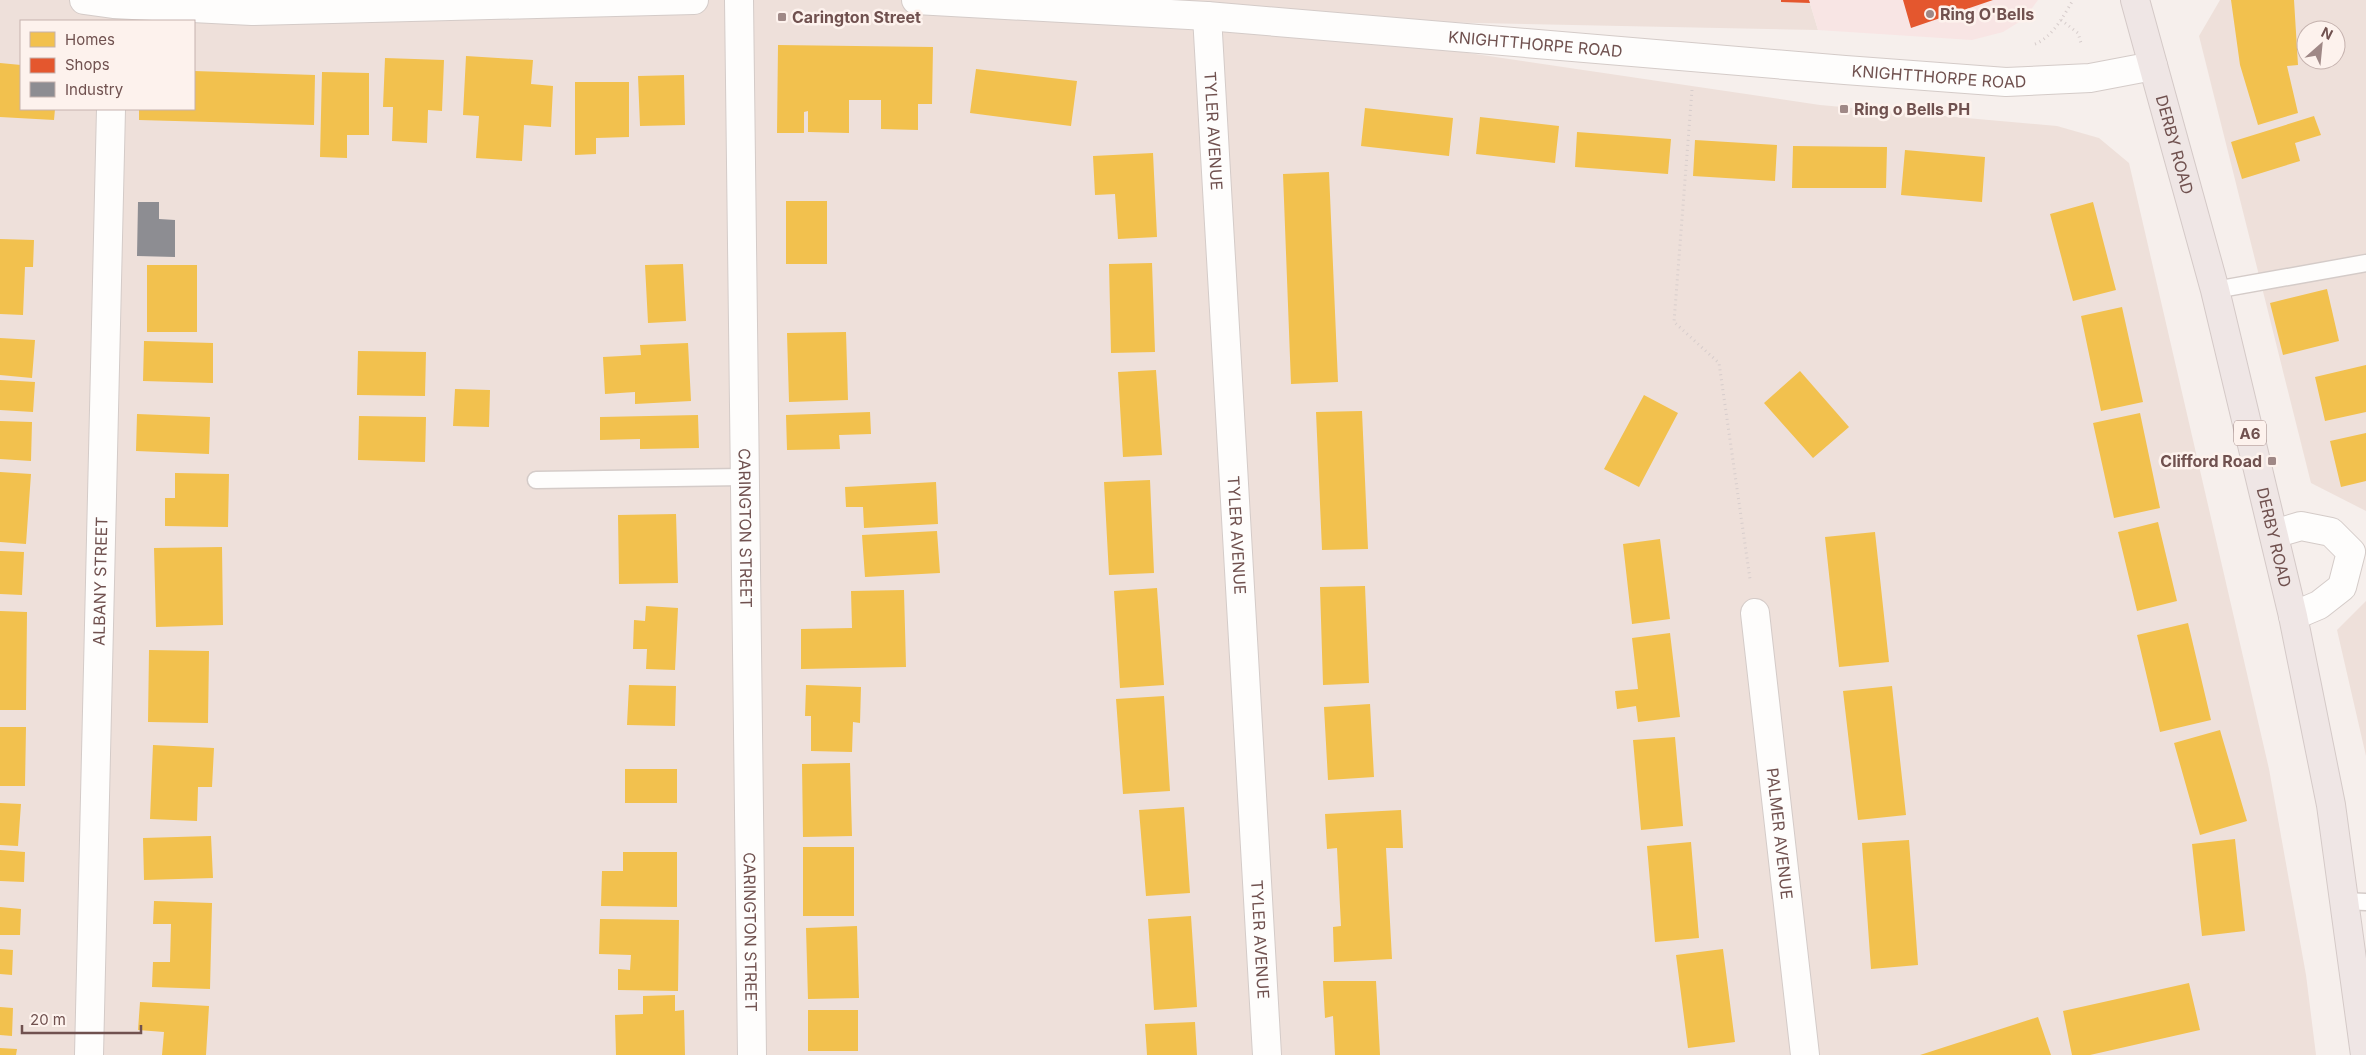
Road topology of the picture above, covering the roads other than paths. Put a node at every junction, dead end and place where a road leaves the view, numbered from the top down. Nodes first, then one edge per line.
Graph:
1 (84, 0) edge
2 (694, 0) edge
3 (740, 0) edge
4 (916, 0) edge
5 (2135, 0) edge
6 (1219, 11) edge
7 (113, 13) edge
8 (2153, 66) junction
9 (111, 110) edge
10 (2366, 263) edge
11 (2215, 290) junction
12 (743, 476) junction
13 (536, 480) dead end
14 (2274, 534) junction
15 (2359, 549) edge
16 (1756, 613) road end
17 (2292, 616) junction
18 (2355, 902) edge
19 (89, 1055) edge
20 (752, 1055) edge
21 (1267, 1055) edge
22 (1805, 1055) edge
23 (2365, 1055) edge

1 - 7 street
2 - 7 street
3 - 12 street, CARINGTON STREET
4 - 6 street, KNIGHTTHORPE ROAD
5 - 8 highway, DERBY ROAD / A6
6 - 8 street, KNIGHTTHORPE ROAD
6 - 21 street, TYLER AVENUE
8 - 11 highway, DERBY ROAD / A6
9 - 19 street, ALBANY STREET
10 - 11 lane
11 - 14 highway, DERBY ROAD / A6
12 - 13 lane
12 - 20 street, CARINGTON STREET
14 - 15 street
14 - 17 highway, DERBY ROAD / A6
15 - 17 street
16 - 22 street, PALMER AVENUE
17 - 18 highway, DERBY ROAD / A6
18 - 23 highway, DERBY ROAD / A6

